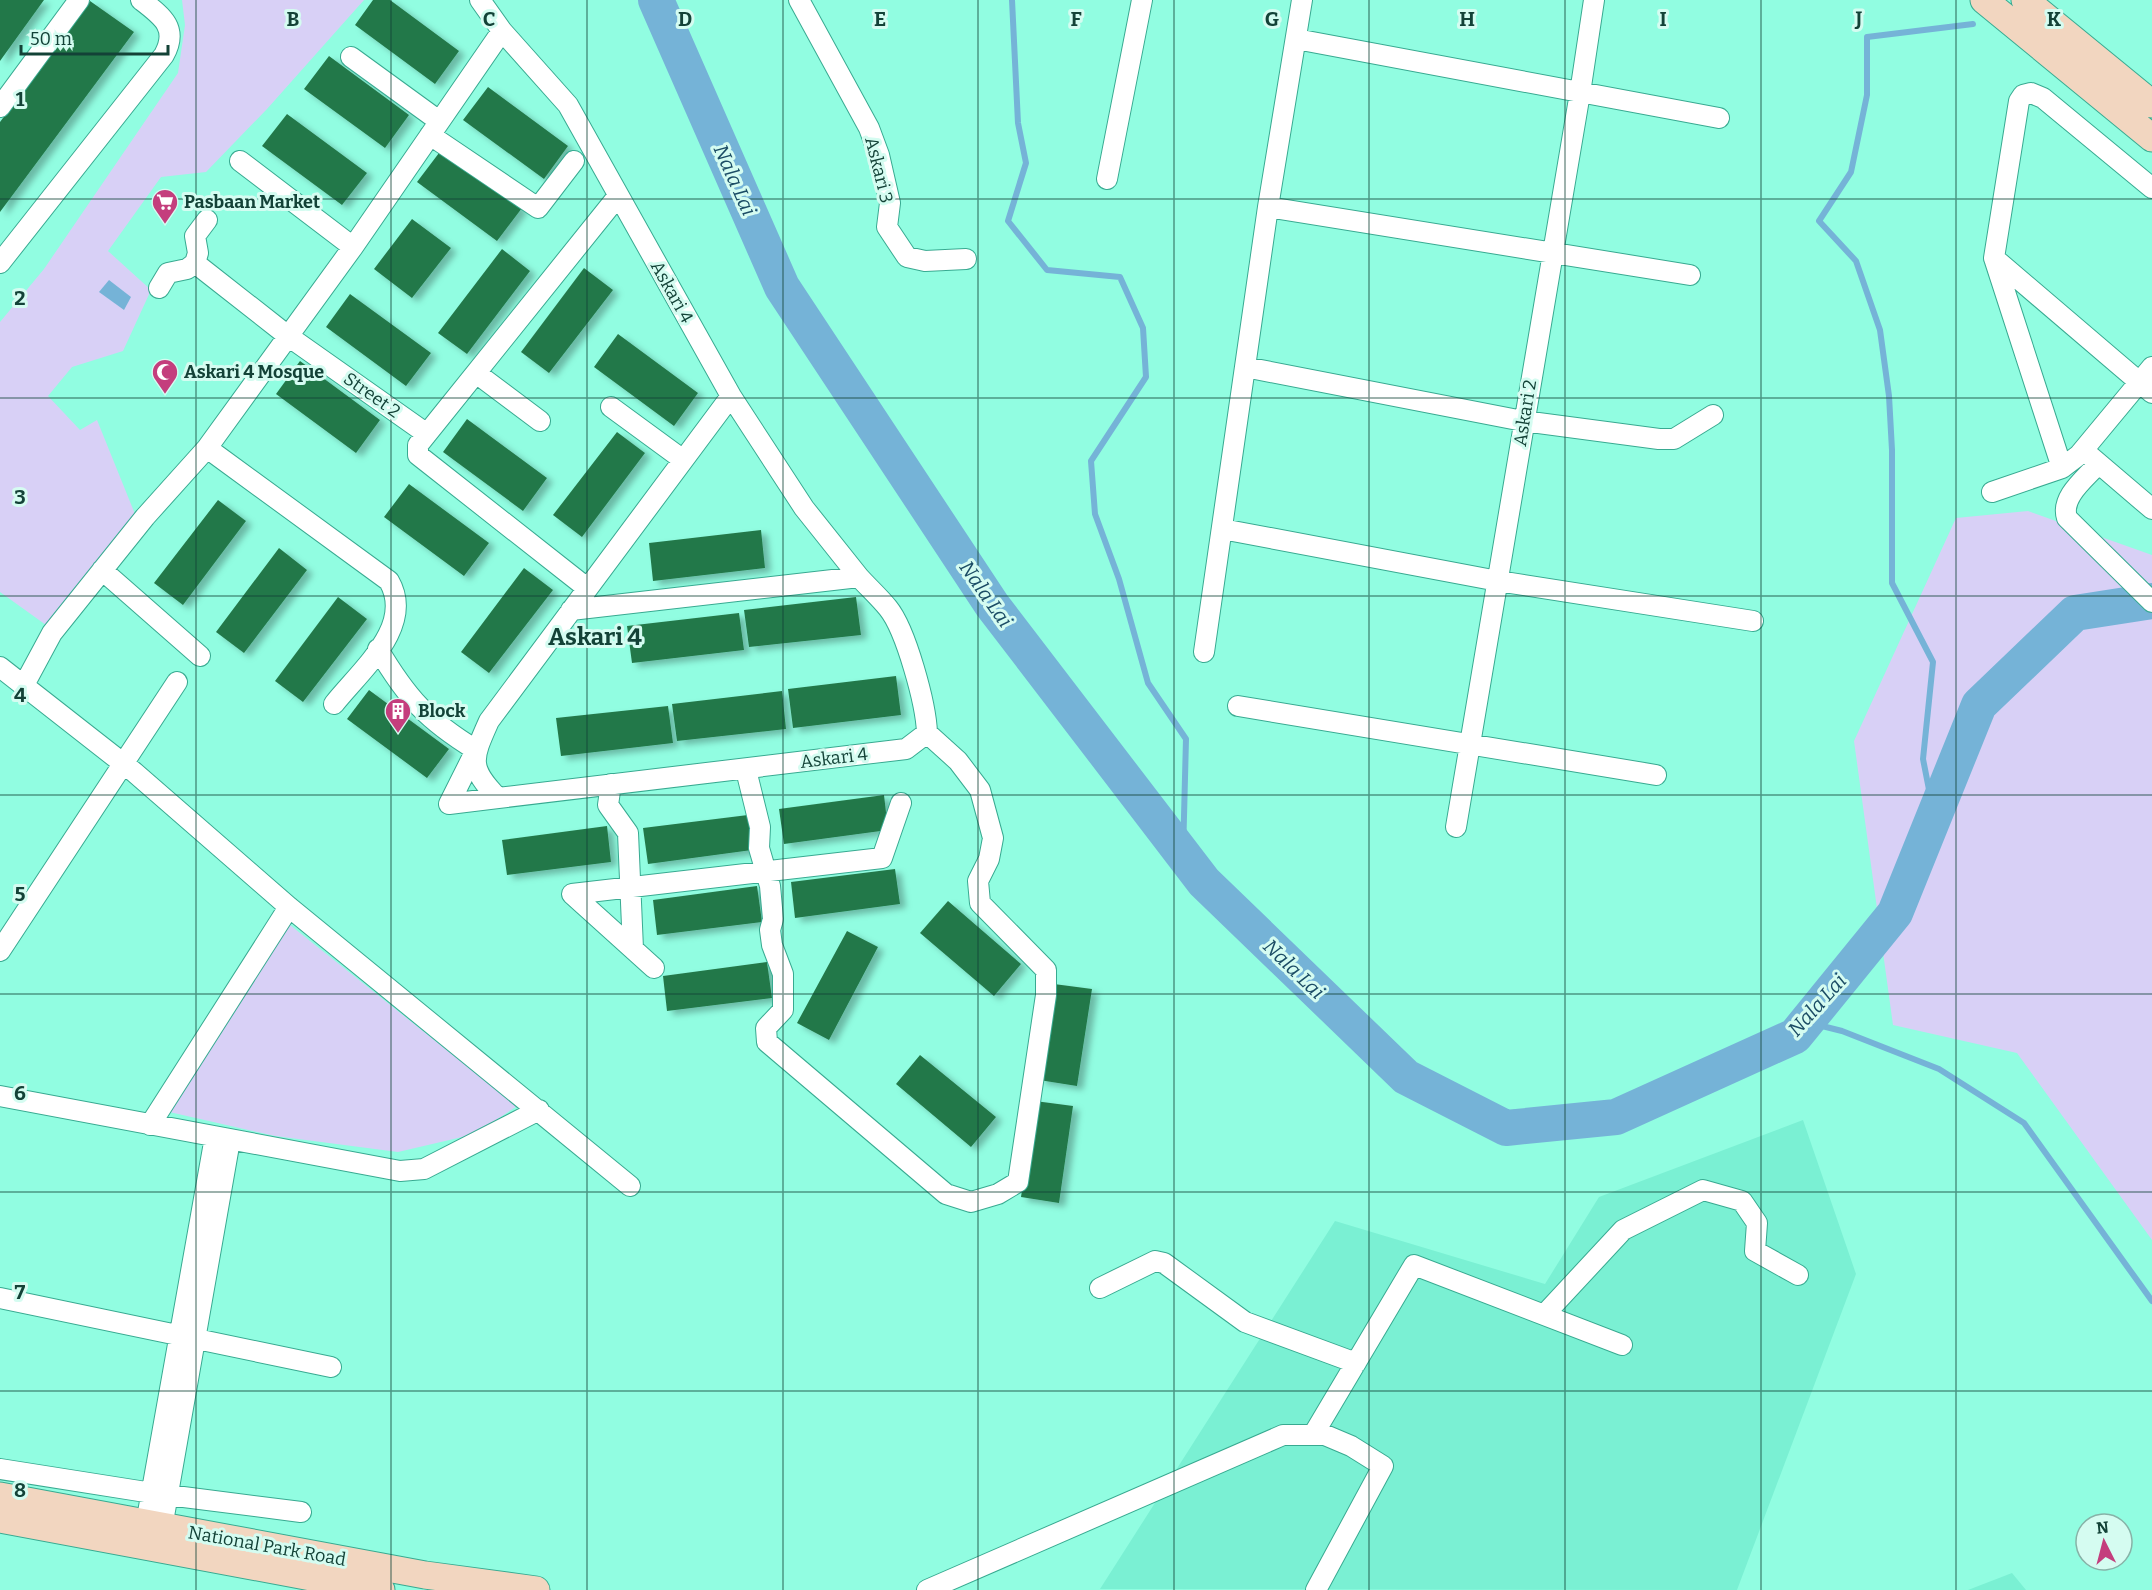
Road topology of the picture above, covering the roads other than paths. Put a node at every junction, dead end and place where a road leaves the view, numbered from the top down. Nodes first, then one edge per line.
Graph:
1 (79, 0) edge
2 (141, 0) edge
3 (165, 0) edge
4 (480, 0) edge
5 (1142, 0) edge
6 (1302, 0) edge
7 (1594, 0) edge
8 (1984, 0) edge
9 (2025, 0) edge
10 (802, 1) edge
11 (167, 20) junction
12 (502, 31) junction
13 (1296, 39) junction
14 (351, 57) dead end
15 (1581, 93) junction
16 (2152, 104) edge
17 (0, 107) edge
18 (1719, 118) dead end
19 (435, 128) junction
20 (2151, 133) edge
21 (240, 161) dead end
22 (574, 161) dead end
23 (1107, 179) dead end
24 (2152, 188) edge
25 (618, 196) junction
26 (1268, 207) junction
27 (207, 220) dead end
28 (352, 247) junction
29 (1552, 253) junction
30 (1994, 258) junction
31 (966, 259) dead end
32 (195, 262) junction
33 (0, 263) edge
34 (1690, 275) dead end
35 (159, 288) dead end
36 (288, 336) junction
37 (1245, 367) junction
38 (2152, 367) edge
39 (476, 373) junction
40 (2146, 388) edge
41 (731, 396) junction
42 (611, 407) dead end
43 (1713, 415) dead end
44 (540, 421) dead end
45 (1523, 421) junction
46 (427, 434) junction
47 (207, 448) junction
48 (2083, 450) junction
49 (682, 459) junction
50 (2098, 464) junction
51 (2062, 468) junction
52 (1992, 492) dead end
53 (2152, 509) edge
54 (1222, 529) junction
55 (102, 570) junction
56 (859, 577) junction
57 (1498, 581) junction
58 (587, 588) junction
59 (2152, 602) edge
60 (571, 610) junction
61 (1753, 621) dead end
62 (378, 649) junction
63 (1204, 652) dead end
64 (200, 656) dead end
65 (0, 667) edge
66 (177, 682) dead end
67 (24, 685) junction
68 (334, 704) dead end
69 (1238, 706) dead end
70 (927, 733) junction
71 (1468, 745) junction
72 (476, 750) junction
73 (123, 764) junction
74 (746, 770) junction
75 (1656, 775) dead end
76 (611, 784) junction
77 (498, 798) junction
78 (901, 803) dead end
79 (1456, 827) dead end
80 (763, 871) junction
81 (630, 887) junction
82 (289, 907) junction
83 (633, 948) junction
84 (0, 951) edge
85 (654, 968) dead end
86 (0, 1096) edge
87 (539, 1110) junction
88 (150, 1125) junction
89 (223, 1138) junction
90 (630, 1186) dead end
91 (1798, 1275) dead end
92 (1100, 1288) dead end
93 (0, 1298) edge
94 (1544, 1315) junction
95 (186, 1337) junction
96 (1622, 1345) dead end
97 (1356, 1363) junction
98 (331, 1367) dead end
99 (1313, 1435) junction
100 (0, 1469) edge
101 (160, 1493) junction
102 (0, 1496) edge
103 (301, 1512) dead end
104 (0, 1519) edge
105 (152, 1537) junction
106 (381, 1590) edge
107 (536, 1590) edge
108 (927, 1590) edge
109 (1316, 1590) edge

1 - 17 street
2 - 11 street
3 - 11 street
4 - 12 street, Askari 4
5 - 23 street
6 - 13 street
7 - 15 street, Askari 2
8 - 20 street
9 - 16 street
10 - 31 street, Askari 3
11 - 33 street
12 - 19 street
12 - 25 street, Askari 4
13 - 15 street
13 - 26 street
14 - 19 street
15 - 18 street
15 - 29 street, Askari 2
19 - 22 street
19 - 28 street
21 - 28 street
24 - 30 street
25 - 39 street
25 - 41 street, Askari 4
26 - 29 street
26 - 37 street
27 - 32 street
28 - 36 street
29 - 34 street
29 - 45 street, Askari 2
30 - 40 street
30 - 51 street
32 - 35 street
32 - 36 street, Street 2
36 - 46 street, Street 2
36 - 47 street
37 - 45 street
37 - 54 street
38 - 40 street
39 - 44 street
39 - 46 street
40 - 48 street
41 - 49 street
41 - 56 street, Askari 4
42 - 49 street
43 - 45 street
45 - 57 street, Askari 2
46 - 58 street
47 - 55 street
47 - 62 street
48 - 50 street
48 - 51 street
49 - 58 street
50 - 53 street
50 - 59 street
51 - 52 street
54 - 57 street
54 - 63 street
55 - 64 street
55 - 67 street
56 - 60 street
56 - 70 street
57 - 61 street
57 - 71 street, Askari 2
58 - 60 street
60 - 72 street
62 - 68 street
62 - 72 street
65 - 67 street
66 - 73 street
67 - 73 street
69 - 71 street
70 - 74 street, Askari 4
70 - 80 street
71 - 75 street
71 - 79 street, Askari 2
72 - 77 street
72 - 77 street, Askari 4
73 - 82 street
73 - 84 street
74 - 76 street, Askari 4
74 - 80 street
76 - 77 street, Askari 4
76 - 81 street
78 - 80 street
80 - 81 street
81 - 83 street
81 - 83 street
82 - 87 street
82 - 88 street
83 - 85 street
86 - 88 street
87 - 89 street
87 - 90 street
88 - 89 street
89 - 95 street
91 - 94 street
92 - 97 street
93 - 95 street
94 - 96 street
94 - 97 street
95 - 98 street
95 - 101 street
97 - 99 street
99 - 108 street
99 - 109 street
100 - 101 street
101 - 103 street
101 - 105 street
102 - 105 street, National Park Road
104 - 105 street, National Park Road
105 - 106 street, National Park Road
105 - 107 street, National Park Road

